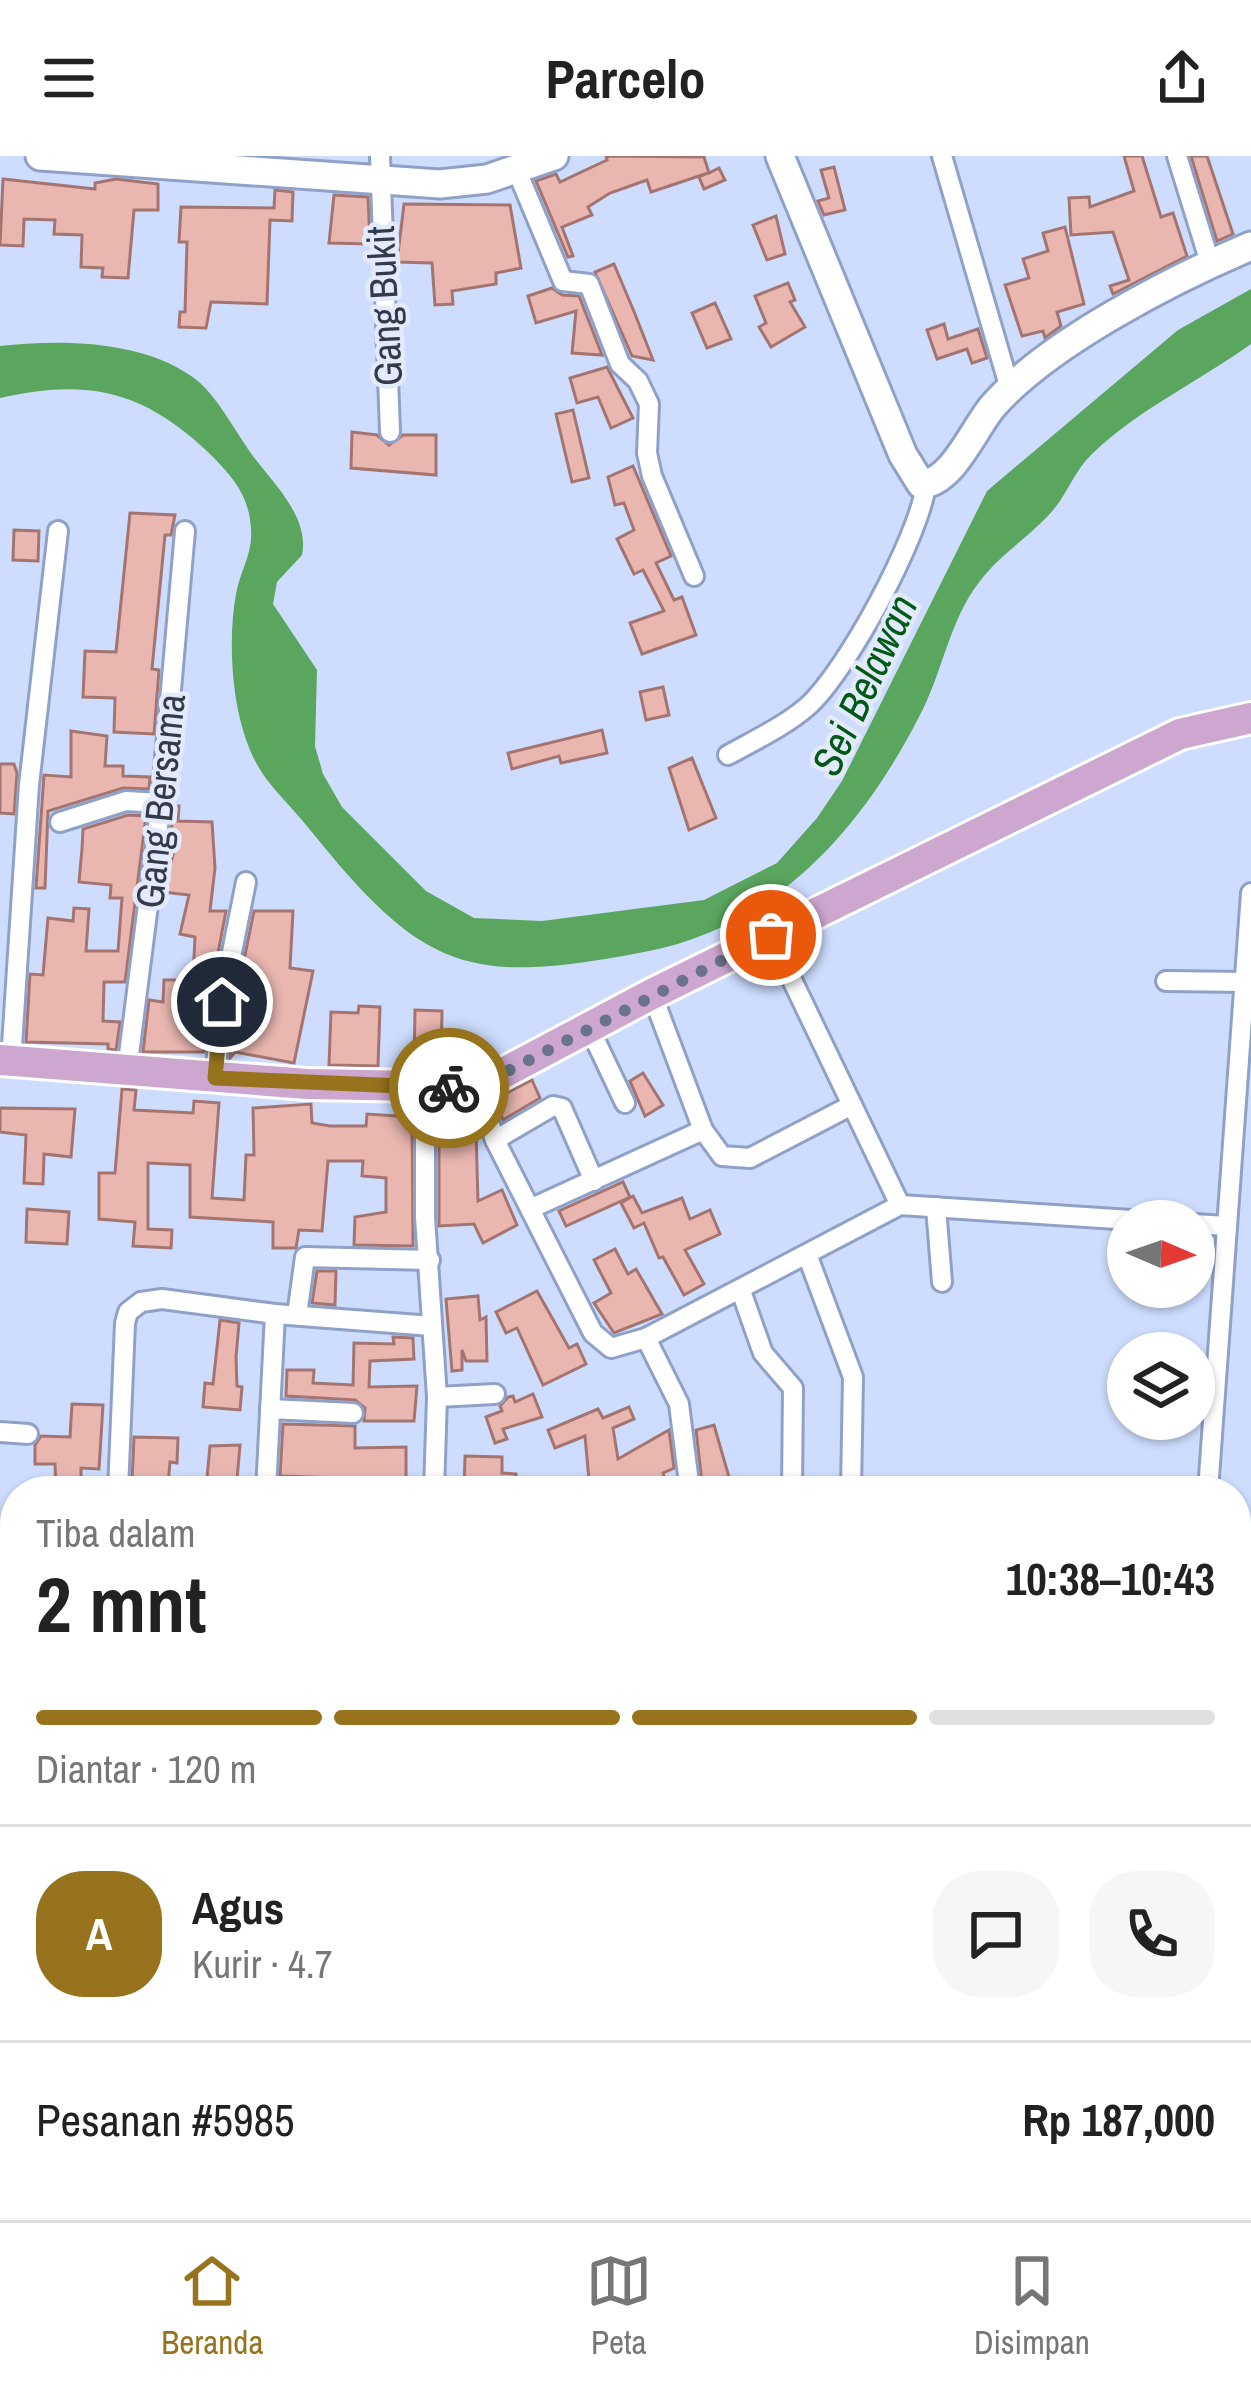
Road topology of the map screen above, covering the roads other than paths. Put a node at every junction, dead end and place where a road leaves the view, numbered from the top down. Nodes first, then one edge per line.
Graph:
1 (40, 156) edge
2 (554, 156) edge
3 (780, 156) edge
4 (942, 156) edge
5 (1177, 156) edge
6 (80, 157) edge
7 (279, 164) edge
8 (350, 167) edge
9 (379, 168) edge
10 (517, 171) junction
11 (1251, 246) edge
12 (1210, 266) junction
13 (1010, 389) junction
14 (390, 432) dead end
15 (926, 484) junction
16 (58, 531) dead end
17 (185, 531) dead end
18 (694, 576) dead end
19 (1251, 718) edge
20 (728, 755) dead end
21 (161, 803) junction
22 (59, 822) dead end
23 (246, 882) dead end
24 (1251, 893) edge
25 (771, 935) junction
26 (1247, 973) edge
27 (1166, 981) dead end
28 (652, 994) junction
29 (589, 1027) junction
30 (6, 1060) edge
31 (127, 1070) junction
32 (215, 1078) junction
33 (477, 1087) junction
34 (425, 1088) junction
35 (626, 1103) dead end
36 (852, 1105) junction
37 (703, 1130) junction
38 (495, 1140) junction
39 (594, 1180) junction
40 (899, 1204) junction
41 (936, 1207) junction
42 (532, 1208) junction
43 (1107, 1218) edge
44 (1215, 1225) edge
45 (1227, 1226) junction
46 (808, 1257) junction
47 (430, 1260) junction
48 (942, 1282) dead end
49 (741, 1291) junction
50 (275, 1315) junction
51 (297, 1315) junction
52 (432, 1326) junction
53 (646, 1338) junction
54 (495, 1394) dead end
55 (436, 1397) junction
56 (270, 1409) junction
57 (353, 1413) dead end
58 (0, 1432) edge
59 (28, 1434) dead end
60 (119, 1476) edge
61 (267, 1476) edge
62 (434, 1476) edge
63 (688, 1476) edge
64 (792, 1476) edge
65 (851, 1476) edge
66 (1209, 1476) edge

1 - 6 street
2 - 10 street
3 - 15 street
4 - 13 street
5 - 12 street
6 - 7 street
7 - 8 street
8 - 9 street
9 - 10 street
9 - 14 street, Gang Bukit
10 - 18 street
11 - 12 street
12 - 13 street
13 - 15 street
15 - 20 street
16 - 30 street
17 - 21 street, Gang Bersama
19 - 25 main road
21 - 22 street
21 - 31 street, Gang Bersama
23 - 32 street
24 - 26 street
25 - 28 main road
25 - 36 street
26 - 27 street
26 - 45 street
28 - 29 main road
28 - 37 street
29 - 33 main road
29 - 35 street
30 - 31 main road
31 - 32 main road
32 - 34 main road
33 - 34 main road
33 - 38 street
34 - 47 street
36 - 37 street
36 - 40 street
37 - 39 street
38 - 39 street
38 - 42 street
39 - 42 street
40 - 41 street
40 - 46 street
41 - 43 street
41 - 48 street
42 - 53 street
44 - 45 street
45 - 66 street
46 - 49 street
46 - 65 street
47 - 51 street
47 - 52 street
49 - 53 street
49 - 64 street
50 - 51 street
50 - 56 street
50 - 60 street
51 - 52 street
52 - 55 street
53 - 63 street
54 - 55 street
55 - 62 street
56 - 57 street
56 - 61 street
58 - 59 street

